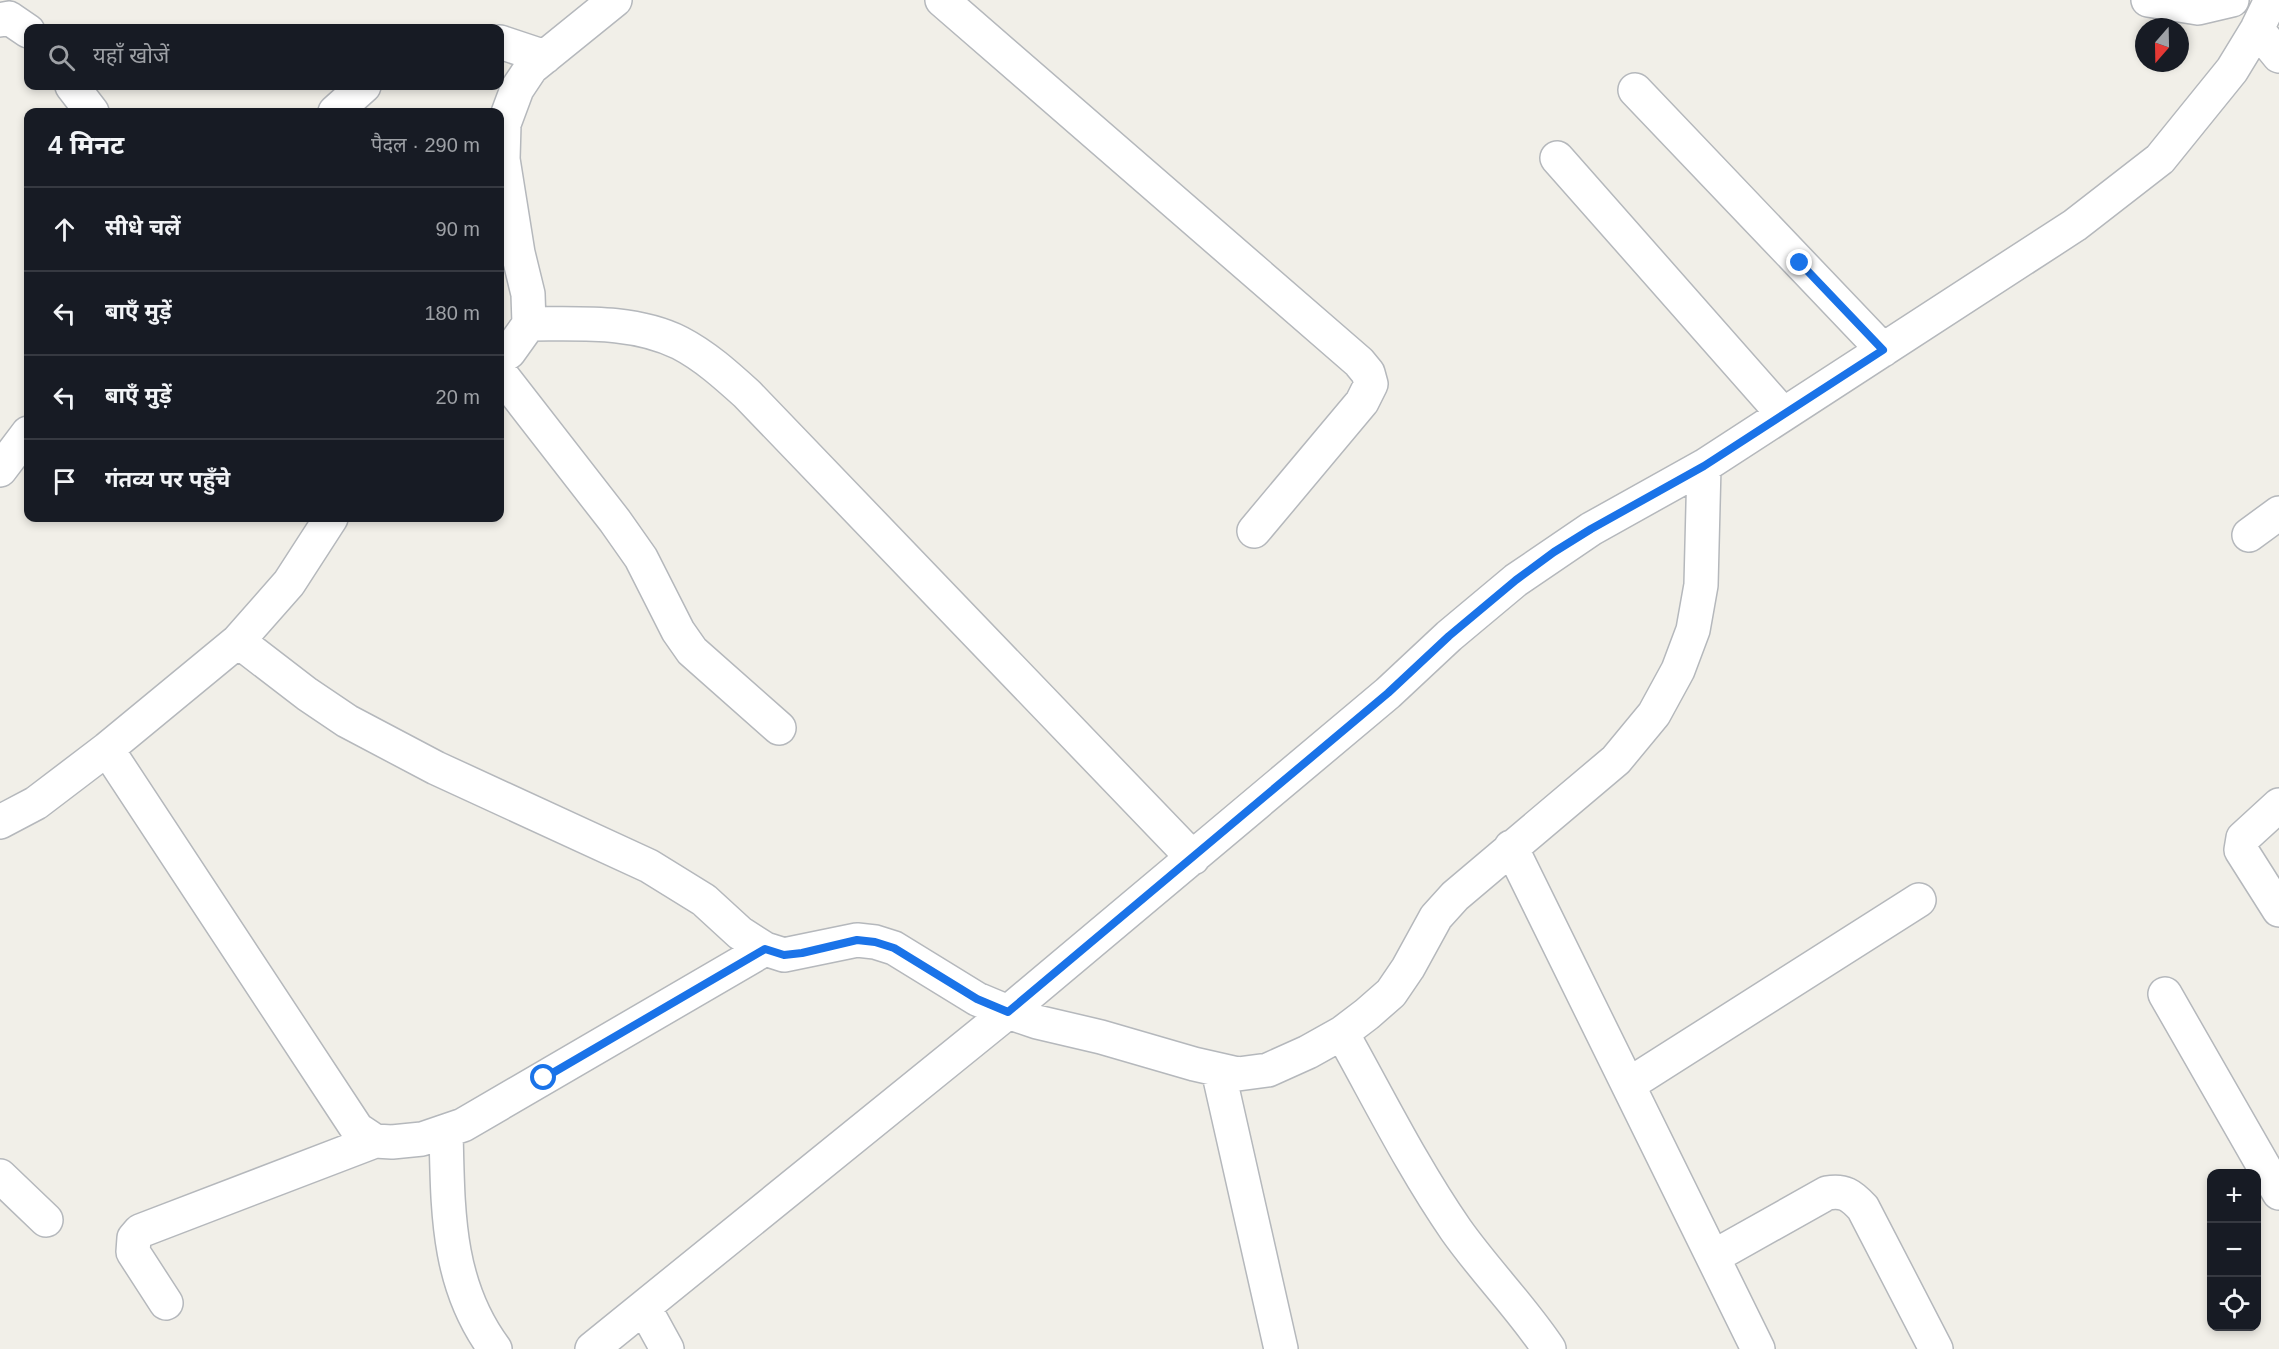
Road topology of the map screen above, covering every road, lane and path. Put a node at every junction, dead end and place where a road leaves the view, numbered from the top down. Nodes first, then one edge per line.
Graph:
1 (615, 0) edge
2 (942, 0) edge
3 (2148, 0) edge
4 (2232, 0) edge
5 (2271, 0) edge
6 (0, 20) edge
7 (24, 28) edge
8 (2256, 29) junction
9 (504, 43) edge
10 (2279, 56) edge
11 (545, 57) junction
12 (75, 90) edge
13 (360, 90) edge
14 (1635, 90) dead end
15 (89, 108) edge
16 (339, 108) edge
17 (504, 124) edge
18 (1557, 158) dead end
19 (504, 165) edge
20 (529, 324) junction
21 (1883, 350) junction
22 (504, 355) edge
23 (504, 378) edge
24 (1783, 414) junction
25 (24, 438) edge
26 (1704, 466) junction
27 (0, 470) edge
28 (2279, 513) edge
29 (328, 522) edge
30 (1254, 531) dead end
31 (2249, 535) dead end
32 (238, 641) junction
33 (779, 728) dead end
34 (107, 749) junction
35 (2279, 805) edge
36 (0, 822) edge
37 (1511, 847) junction
38 (1193, 858) junction
39 (1919, 900) dead end
40 (2279, 910) edge
41 (765, 949) junction
42 (2165, 994) dead end
43 (1008, 1012) junction
44 (1342, 1033) junction
45 (1218, 1070) junction
46 (1628, 1085) junction
47 (446, 1131) junction
48 (375, 1141) junction
49 (0, 1176) edge
50 (2279, 1193) edge
51 (46, 1220) dead end
52 (1713, 1257) junction
53 (166, 1303) dead end
54 (644, 1307) junction
55 (495, 1349) edge
56 (592, 1349) edge
57 (667, 1349) edge
58 (1281, 1349) edge
59 (1549, 1349) edge
60 (1758, 1349) edge
61 (1936, 1349) edge

1 - 11 street
2 - 30 street
3 - 4 street
5 - 8 street
6 - 7 street
8 - 10 street
8 - 21 street
9 - 11 street
11 - 17 street
12 - 15 street
13 - 16 street
14 - 21 street
18 - 24 street
19 - 20 street
20 - 22 street
20 - 38 street
21 - 24 street
23 - 33 street
24 - 26 street
25 - 27 street
26 - 37 street
26 - 38 street
28 - 31 street
29 - 32 street
32 - 34 street
32 - 41 street
34 - 36 street
34 - 48 street
35 - 40 street
37 - 44 street
37 - 46 street
38 - 43 street
39 - 46 street
41 - 43 street
41 - 47 street
42 - 50 street
43 - 45 street
43 - 54 street
44 - 45 street
44 - 59 street
45 - 58 street
46 - 52 street
47 - 48 street
47 - 55 street
48 - 53 street
49 - 51 street
52 - 60 street
52 - 61 street
54 - 56 street
54 - 57 street

